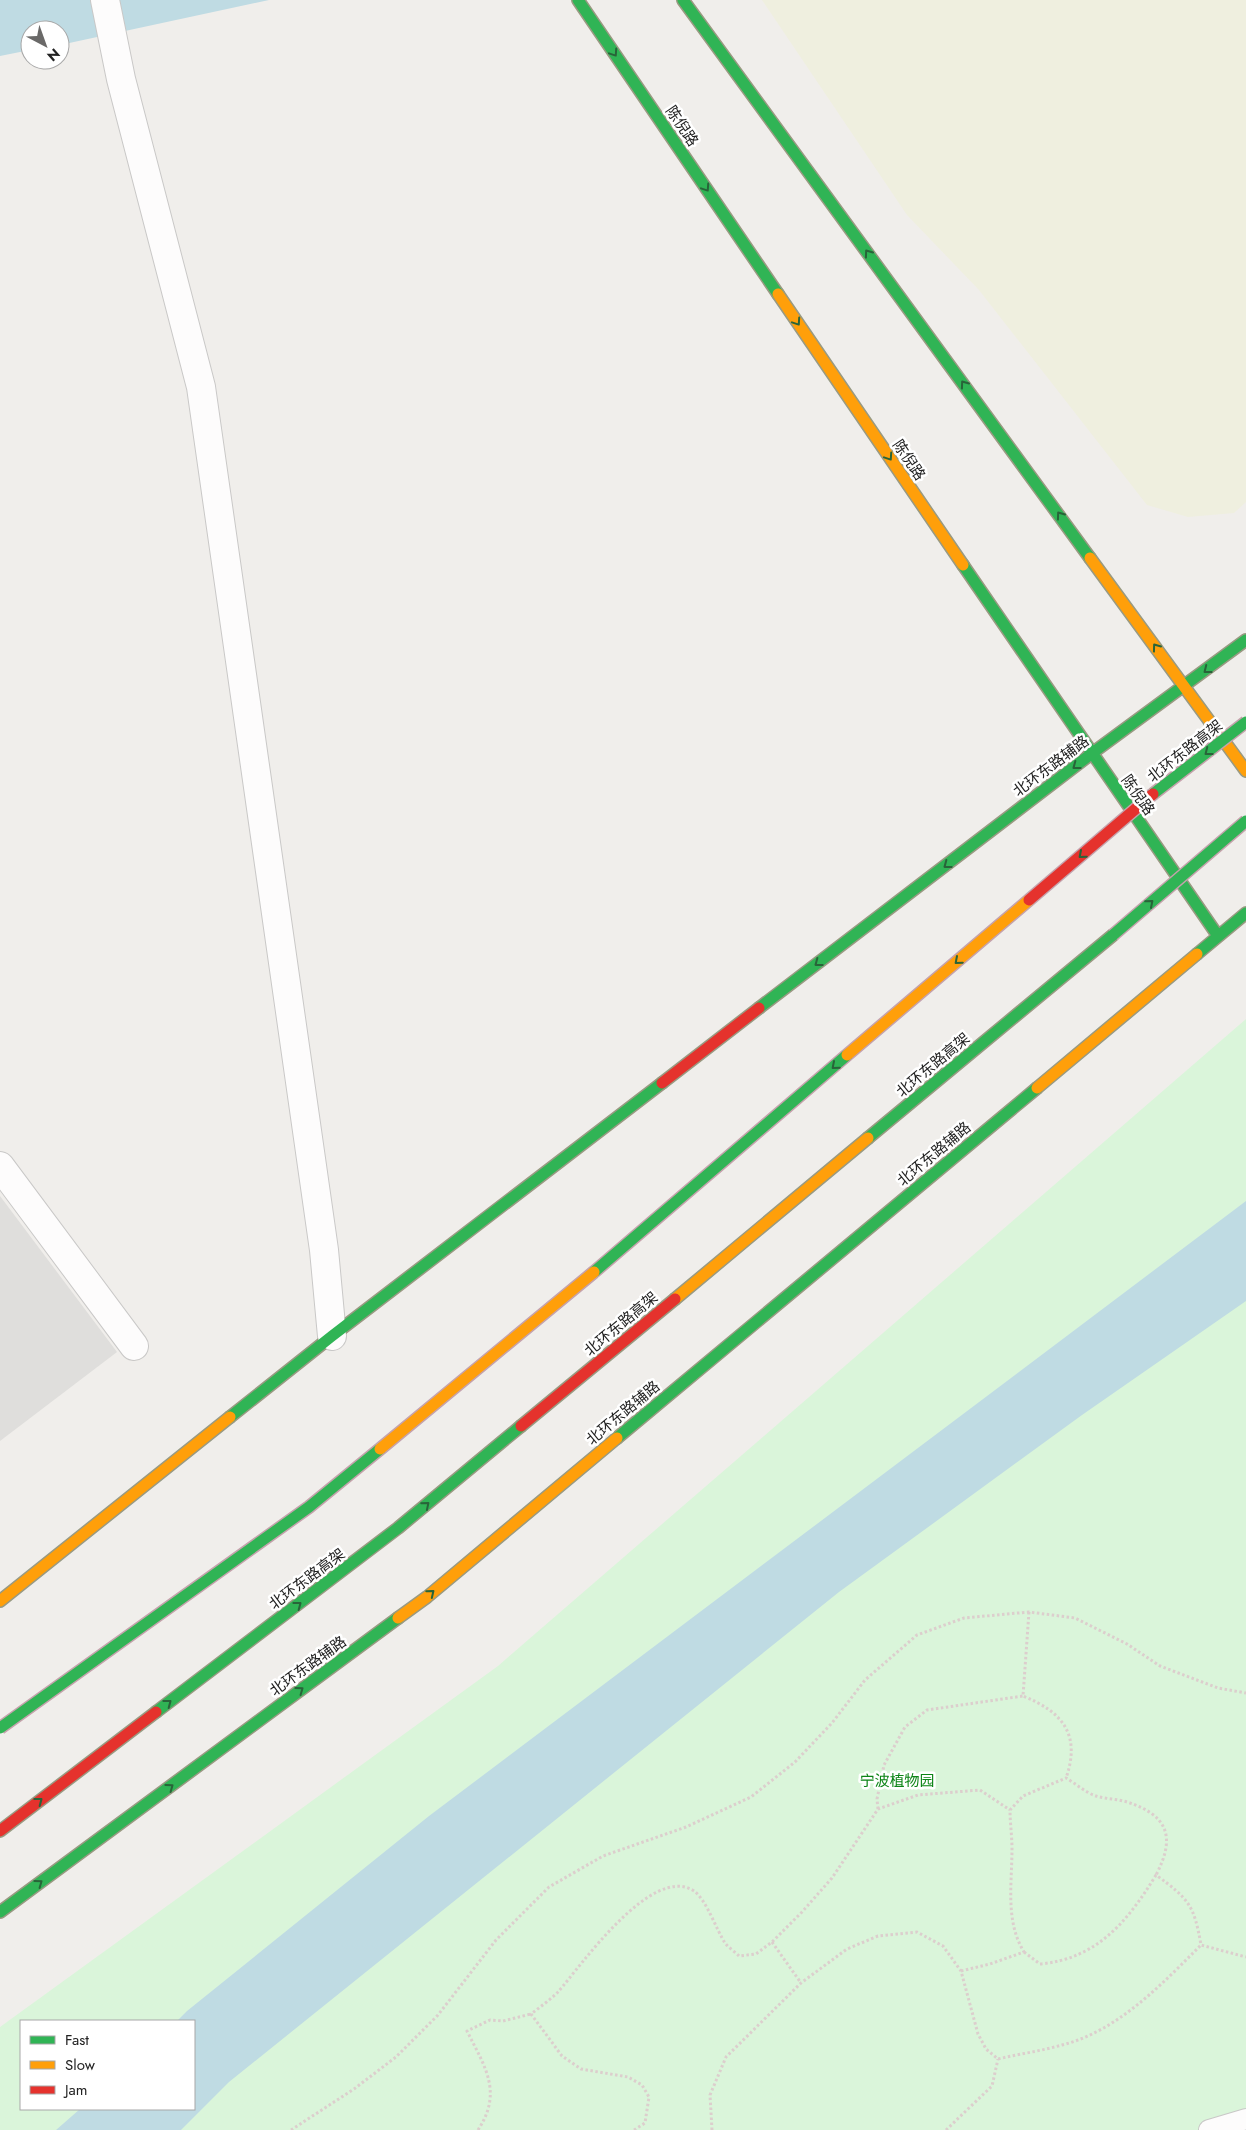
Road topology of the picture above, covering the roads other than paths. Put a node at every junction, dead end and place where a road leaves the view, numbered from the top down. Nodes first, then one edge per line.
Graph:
1 (105, 0) edge
2 (578, 0) edge
3 (683, 0) edge
4 (1246, 640) edge
5 (1185, 687) junction
6 (1246, 722) edge
7 (1091, 754) junction
8 (1246, 771) edge
9 (1246, 821) edge
10 (1246, 913) edge
11 (1218, 936) junction
12 (0, 1166) edge
13 (332, 1336) junction
14 (134, 1346) dead end
15 (0, 1601) edge
16 (0, 1728) edge
17 (0, 1831) edge
18 (0, 1912) edge
19 (1246, 2119) edge
20 (1209, 2130) edge

1 - 13 street
2 -> 7 main road, 陈倪路
5 -> 3 main road
4 -> 5 main road, 北环东路辅路
5 - 7 main road, 北环东路辅路
5 - 8 main road
6 -> 16 main road, 北环东路高架, bridge
7 - 11 main road, 陈倪路
7 -> 13 main road, 北环东路辅路
17 -> 9 main road, 北环东路高架, bridge
10 - 11 main road, 北环东路辅路
18 -> 11 main road, 北环东路辅路
12 - 14 street
13 - 15 main road, 北环东路辅路
19 - 20 lane

